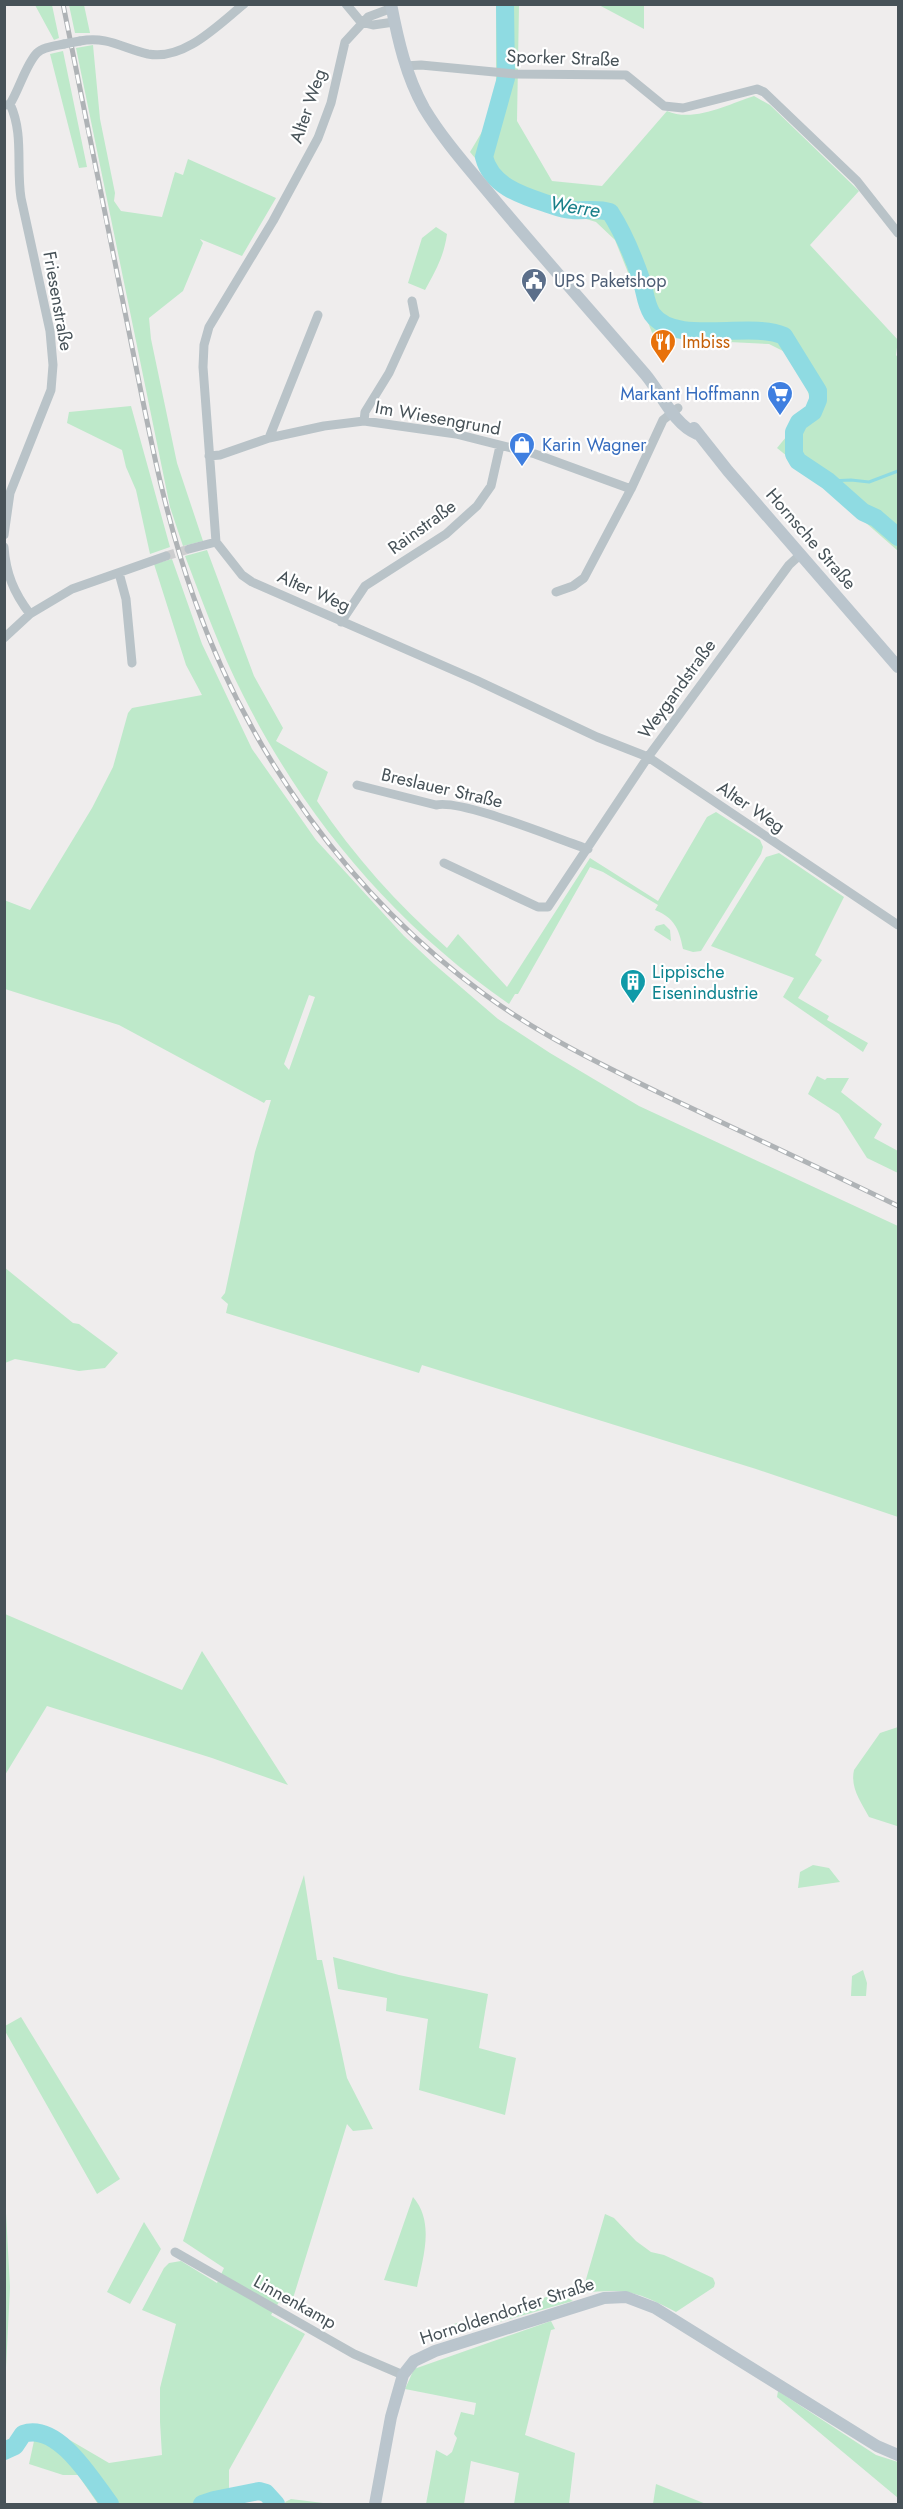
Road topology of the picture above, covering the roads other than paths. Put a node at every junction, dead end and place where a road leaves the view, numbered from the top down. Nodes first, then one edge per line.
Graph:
1 (244, 4) edge
2 (346, 4) edge
3 (391, 6) edge
4 (361, 22) junction
5 (394, 22) junction
6 (405, 66) junction
7 (7, 105) edge
8 (898, 233) edge
9 (412, 301) dead end
10 (318, 315) dead end
11 (674, 411) junction
12 (364, 421) junction
13 (269, 438) junction
14 (500, 446) junction
15 (209, 456) junction
16 (631, 489) junction
17 (4, 535) edge
18 (216, 542) junction
19 (4, 547) edge
20 (189, 549) tunnel mouth
21 (801, 554) junction
22 (166, 556) tunnel mouth
23 (119, 573) junction
24 (556, 592) dead end
25 (30, 614) junction
26 (341, 622) junction
27 (4, 638) edge
28 (132, 663) dead end
29 (898, 667) edge
30 (648, 757) junction
31 (357, 785) dead end
32 (588, 849) junction
33 (444, 863) dead end
34 (898, 925) edge
35 (174, 2252) dead end
36 (403, 2375) junction
37 (898, 2455) edge
38 (375, 2505) edge

1 - 7 street, bridge
2 - 4 street
3 - 4 street
3 - 5 main road, Hornsche Straße
4 - 5 street
4 - 15 street, Alter Weg
5 - 6 main road, Hornsche Straße
6 - 8 street, Sporker Straße
6 - 11 main road, Hornsche Straße
7 - 17 street, Friesenstraße
9 - 12 street
10 - 13 street
11 - 16 street
11 - 21 main road, Hornsche Straße
12 - 13 street, Im Wiesengrund
12 - 14 street, Im Wiesengrund
13 - 15 street, Im Wiesengrund
14 - 16 street, Im Wiesengrund
14 - 26 street, Rainstraße
15 - 18 street, Alter Weg
16 - 24 street
18 - 20 street
18 - 26 street, Alter Weg
19 - 25 street
21 - 29 main road, Hornsche Straße
21 - 30 street, Weygandstraße
22 - 23 street
23 - 25 street
23 - 28 street
25 - 27 street
26 - 30 street, Alter Weg
30 - 32 street, Weygandstraße
30 - 34 street, Alter Weg
31 - 32 street, Breslauer Straße
32 - 33 street, Weygandstraße
35 - 36 street, Linnenkamp
36 - 37 main road, Hornoldendorfer Straße
36 - 38 main road

